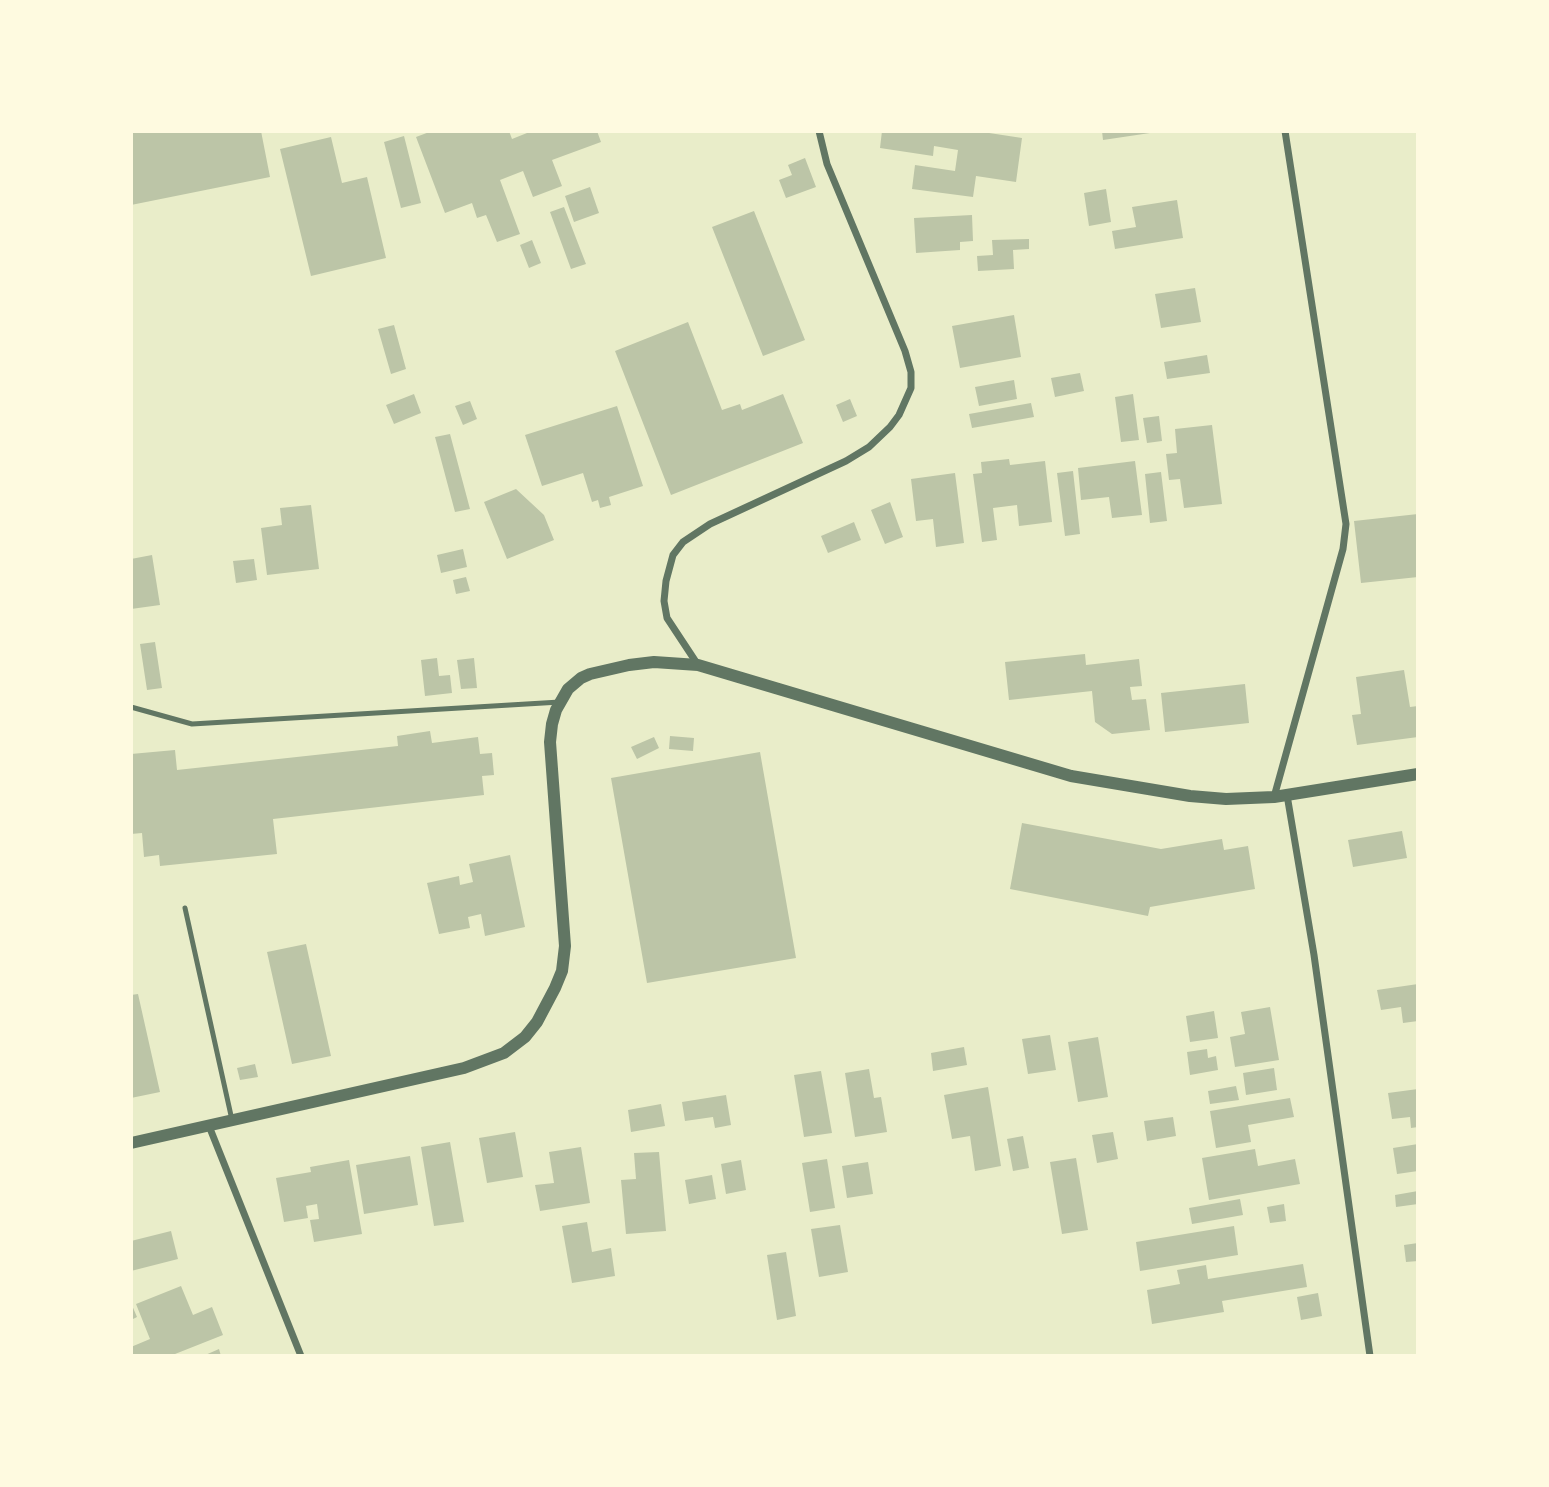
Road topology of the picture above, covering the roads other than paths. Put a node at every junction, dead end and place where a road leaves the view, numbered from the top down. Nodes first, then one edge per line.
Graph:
1 (819, 131) edge
2 (1285, 131) edge
3 (698, 665) junction
4 (560, 702) junction
5 (131, 708) edge
6 (1418, 774) edge
7 (1280, 796) junction
8 (185, 908) dead end
9 (232, 1121) junction
10 (209, 1126) junction
11 (131, 1143) edge
12 (301, 1356) edge
13 (1370, 1356) edge

1 - 3 street
2 - 7 street
3 - 4 street
3 - 7 street
4 - 5 lane
4 - 9 street
6 - 7 street
7 - 13 street
8 - 9 lane
9 - 10 street
10 - 11 street
10 - 12 street

